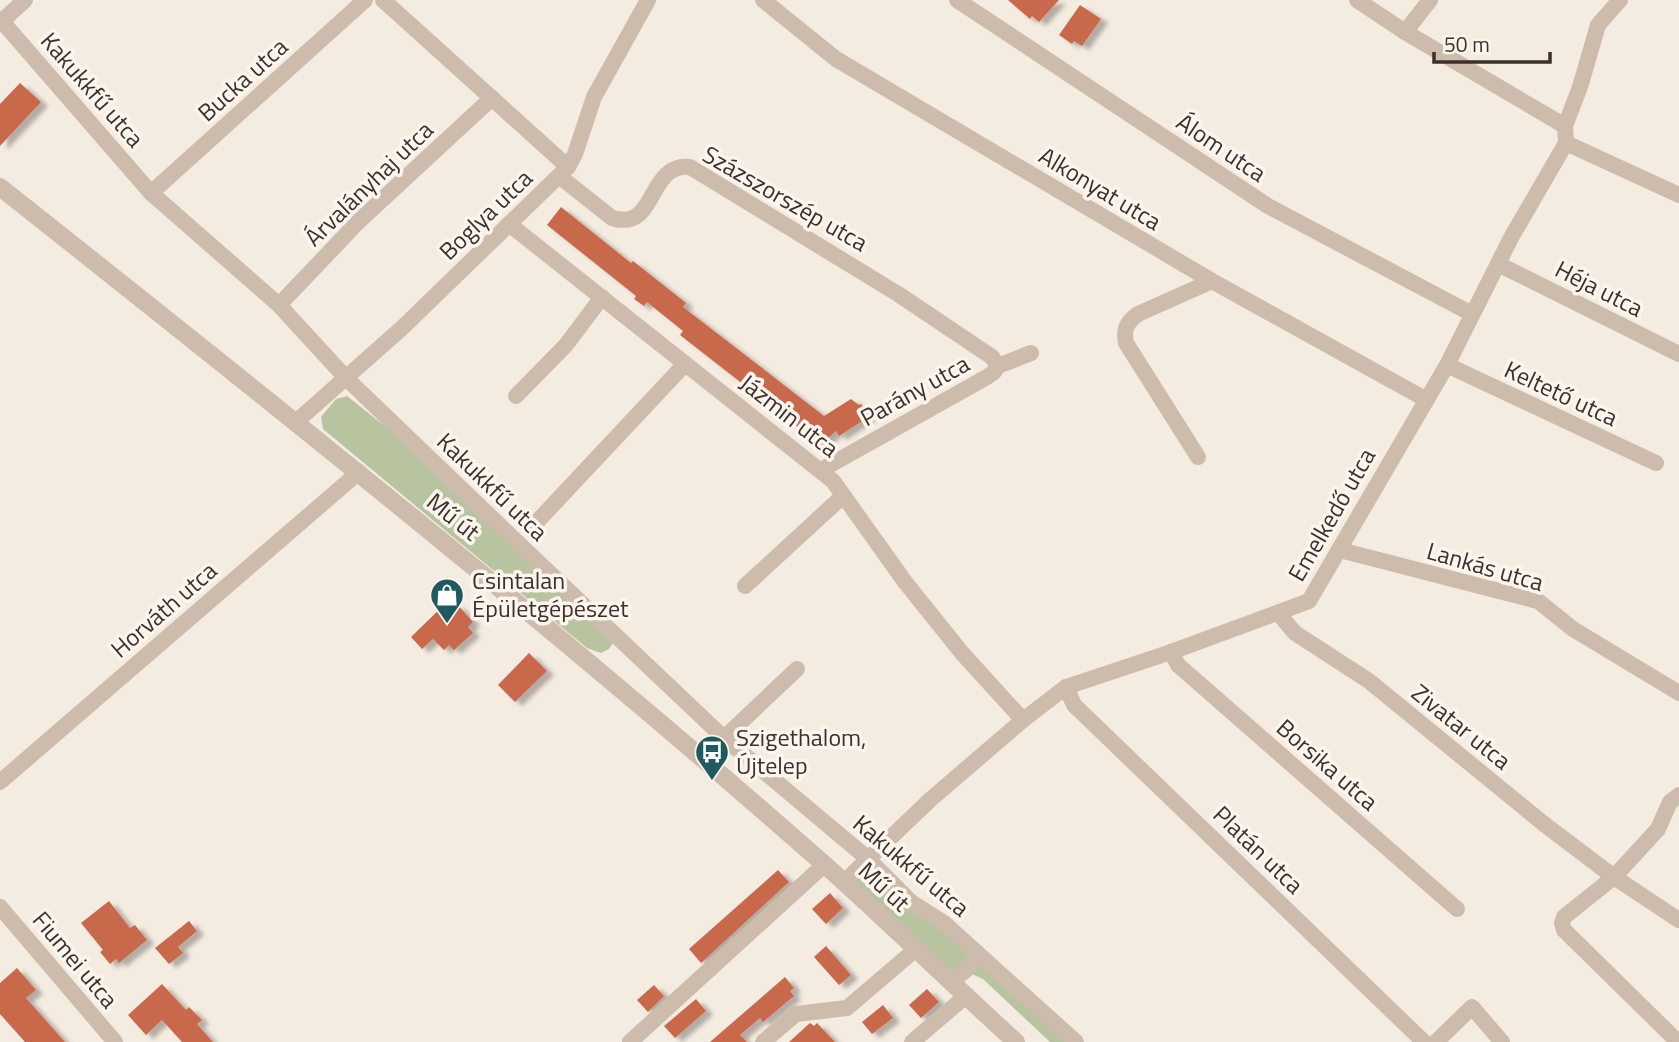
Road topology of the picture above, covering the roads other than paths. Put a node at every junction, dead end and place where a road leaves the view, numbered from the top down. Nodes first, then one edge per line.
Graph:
1 (25, 0) edge
2 (365, 0) edge
3 (383, 0) edge
4 (648, 0) edge
5 (763, 0) edge
6 (957, 0) edge
7 (1357, 0) edge
8 (1430, 0) edge
9 (1620, 0) edge
10 (1, 20) edge
11 (1405, 32) junction
12 (492, 98) junction
13 (1565, 126) junction
14 (1566, 144) junction
15 (564, 171) junction
16 (0, 187) edge
17 (151, 193) junction
18 (1679, 195) edge
19 (509, 223) junction
20 (1498, 264) junction
21 (1212, 281) junction
22 (602, 298) junction
23 (279, 305) junction
24 (1472, 314) junction
25 (1031, 353) dead end
26 (1679, 354) edge
27 (685, 365) junction
28 (1447, 365) junction
29 (998, 366) junction
30 (347, 379) junction
31 (516, 396) dead end
32 (1425, 399) junction
33 (297, 421) junction
34 (1198, 457) dead end
35 (1656, 463) dead end
36 (821, 470) junction
37 (359, 472) junction
38 (843, 496) junction
39 (534, 525) dead end
40 (1340, 550) junction
41 (745, 586) dead end
42 (1278, 613) junction
43 (1171, 652) junction
44 (797, 669) dead end
45 (1066, 687) junction
46 (1679, 693) edge
47 (1023, 720) junction
48 (724, 738) junction
49 (0, 782) edge
50 (1679, 795) edge
51 (867, 858) junction
52 (824, 865) junction
53 (1614, 877) junction
54 (844, 882) junction
55 (0, 907) edge
56 (1457, 909) dead end
57 (1679, 920) edge
58 (916, 949) junction
59 (978, 954) junction
60 (951, 982) junction
61 (966, 996) junction
62 (107, 1039) edge
63 (630, 1042) edge
64 (763, 1042) edge
65 (912, 1042) edge
66 (1016, 1042) edge
67 (1076, 1042) edge
68 (1424, 1042) edge
69 (1436, 1042) edge
70 (1502, 1042) edge
71 (1678, 1042) edge

1 - 10 street
2 - 17 street, Bucka utca
3 - 12 street
4 - 15 street, Boglya utca
5 - 21 street, Alkonyat utca
6 - 24 street, Álom utca
7 - 11 street
8 - 11 street
9 - 13 street
10 - 17 street, Kakukkfű utca
11 - 13 street
12 - 15 street
12 - 23 street, Árvalányhaj utca
13 - 14 street
14 - 18 street
14 - 20 street, Emelkedő utca
15 - 19 street, Boglya utca
15 - 29 street, Százszorszép utca
16 - 33 street, Mű út
17 - 23 street, Kakukkfű utca
19 - 22 street, Jázmin utca
19 - 30 street, Boglya utca
20 - 24 street, Emelkedő utca
20 - 26 street, Héja utca
21 - 32 street, Alkonyat utca
21 - 34 street
22 - 27 street, Jázmin utca
22 - 31 street
23 - 30 street, Kakukkfű utca
24 - 28 street, Emelkedő utca
25 - 29 street, Parány utca
27 - 36 street, Jázmin utca
27 - 39 street
28 - 32 street, Emelkedő utca
28 - 35 street, Keltető utca
29 - 36 street, Parány utca
30 - 33 street, Boglya utca
30 - 48 street, Kakukkfű utca
32 - 40 street, Emelkedő utca
33 - 37 street, Mű út
36 - 38 street, Jázmin utca
37 - 49 street, Horváth utca
37 - 52 street, Mű út
38 - 41 street
38 - 47 street, Jázmin utca
40 - 42 street, Emelkedő utca
40 - 46 street, Lankás utca
42 - 43 street, Emelkedő utca
42 - 53 street, Zivatar utca
43 - 45 street, Emelkedő utca
43 - 56 street, Borsika utca
44 - 48 street
45 - 47 street, Emelkedő utca
45 - 68 street, Platán utca
47 - 51 street, Emelkedő utca
48 - 51 street, Kakukkfű utca
50 - 53 street
51 - 54 street, Emelkedő utca
51 - 59 street, Kakukkfű utca
52 - 54 street, Mű út
52 - 63 street
53 - 57 street, Zivatar utca
53 - 71 street
54 - 58 street, Mű út
55 - 62 street, Fiumei utca
58 - 60 street, Mű út
58 - 64 street
59 - 60 street
59 - 67 street, Kakukkfű utca
60 - 61 street, Mű út
61 - 65 street
61 - 66 street, Mű út
69 - 70 street

